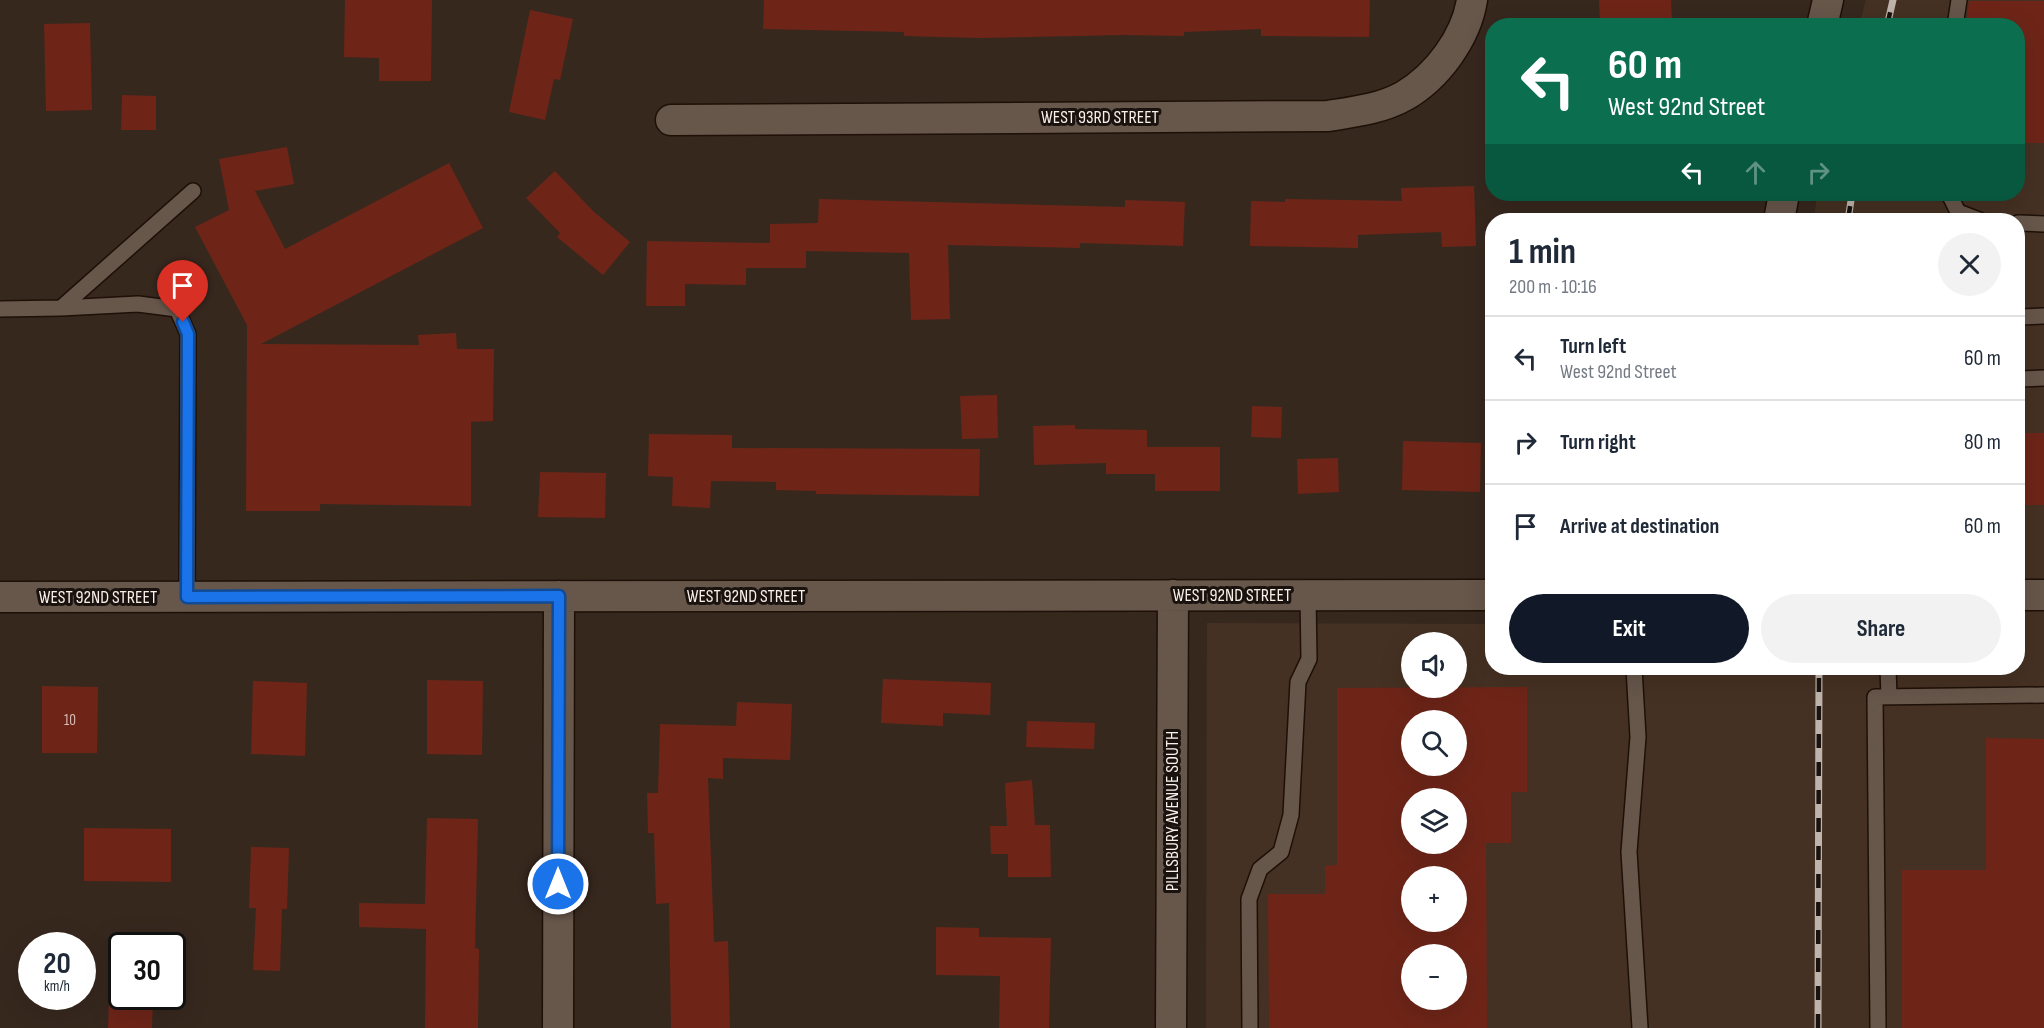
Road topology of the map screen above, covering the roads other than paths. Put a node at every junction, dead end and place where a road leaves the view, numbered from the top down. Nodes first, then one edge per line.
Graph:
1 (1472, 0) edge
2 (1828, 0) edge
3 (1959, 0) edge
4 (1824, 18) edge
5 (1956, 18) edge
6 (671, 120) dead end
7 (193, 191) dead end
8 (1952, 201) edge
9 (1961, 213) edge
10 (2025, 223) edge
11 (2044, 224) edge
12 (61, 308) junction
13 (0, 309) edge
14 (2025, 316) edge
15 (2044, 316) edge
16 (2044, 378) edge
17 (2025, 379) edge
18 (1173, 595) junction
19 (1308, 595) junction
20 (1485, 595) edge
21 (2025, 595) edge
22 (2044, 595) edge
23 (559, 596) junction
24 (0, 597) edge
25 (187, 597) junction
26 (1635, 675) edge
27 (1888, 675) edge
28 (2044, 695) edge
29 (1889, 697) junction
30 (558, 1028) edge
31 (1171, 1028) edge
32 (1250, 1028) edge
33 (1640, 1028) edge
34 (1878, 1028) edge

1 - 6 street, WEST 93RD STREET
2 - 4 street
3 - 5 lane
7 - 12 lane
8 - 9 lane
10 - 11 lane
12 - 13 lane
12 - 25 lane
14 - 15 lane
16 - 17 lane
18 - 19 street, WEST 92ND STREET
18 - 23 street, WEST 92ND STREET
18 - 31 street, PILLSBURY AVENUE SOUTH
19 - 20 street, WEST 92ND STREET
19 - 32 lane
21 - 22 street
23 - 25 street, WEST 92ND STREET
23 - 30 street
24 - 25 street, WEST 92ND STREET
26 - 33 lane
27 - 29 lane
28 - 29 lane
29 - 34 lane

